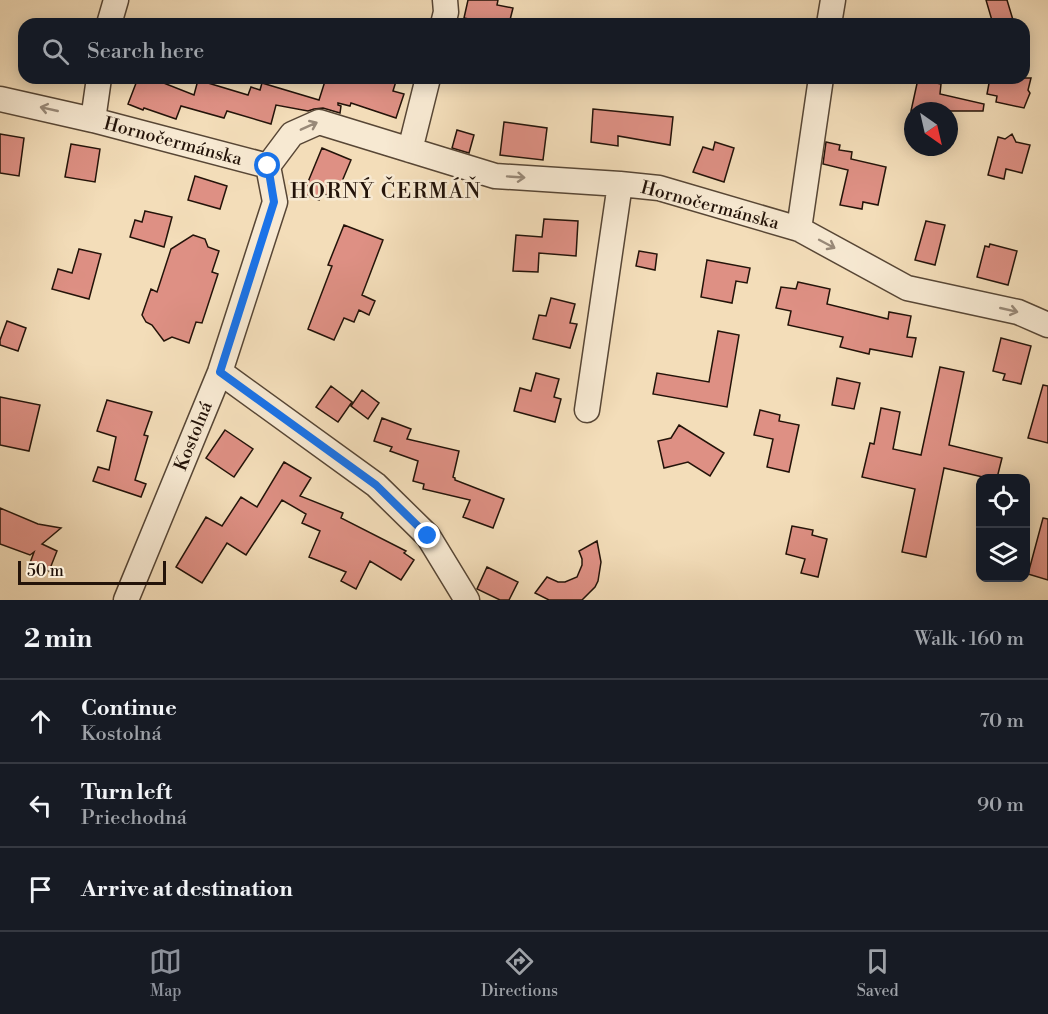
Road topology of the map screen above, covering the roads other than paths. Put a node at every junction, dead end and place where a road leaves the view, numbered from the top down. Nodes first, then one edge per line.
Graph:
1 (116, 0) edge
2 (445, 0) edge
3 (833, 0) edge
4 (111, 18) edge
5 (444, 18) edge
6 (830, 18) edge
7 (98, 84) edge
8 (426, 84) edge
9 (820, 84) edge
10 (0, 99) edge
11 (93, 120) junction
12 (410, 150) junction
13 (268, 166) junction
14 (620, 184) junction
15 (799, 230) junction
16 (1048, 325) edge
17 (220, 372) junction
18 (587, 410) dead end
19 (126, 600) edge
20 (467, 600) edge

1 - 4 street
2 - 5 street
3 - 6 street
7 - 11 street, Hornočermánska
8 - 12 street
9 - 15 street, Hornočermánska
11 -> 10 street, Hornočermánska
11 - 13 street, Hornočermánska
13 -> 12 street, Hornočermánska
12 -> 14 street, Hornočermánska
13 - 17 street, Kostolná
14 - 15 street, Hornočermánska
14 - 18 street, Hornočermánska
15 -> 16 street, Hornočermánska
17 - 19 street, Kostolná
17 - 20 street

